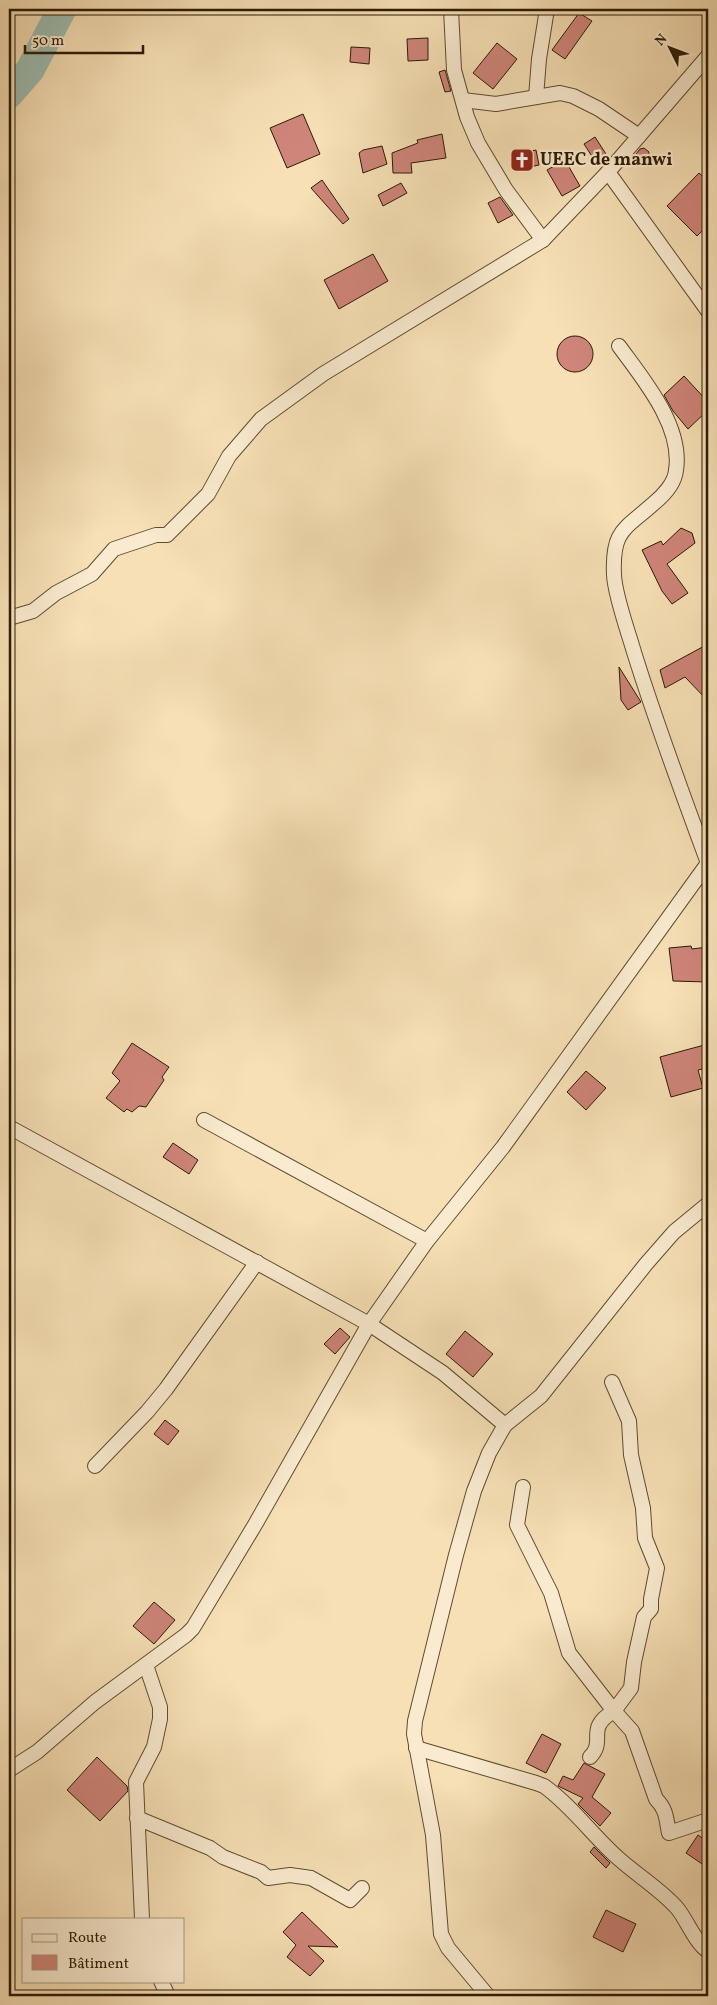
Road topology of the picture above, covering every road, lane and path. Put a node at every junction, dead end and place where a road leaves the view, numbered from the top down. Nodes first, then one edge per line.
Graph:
1 (451, 9) edge
2 (547, 9) edge
3 (708, 56) edge
4 (536, 98) junction
5 (463, 100) junction
6 (640, 136) junction
7 (608, 172) junction
8 (543, 240) junction
9 (708, 311) edge
10 (619, 346) dead end
11 (9, 618) edge
12 (708, 863) edge
13 (204, 1120) dead end
14 (9, 1127) edge
15 (708, 1204) edge
16 (427, 1241) junction
17 (257, 1262) junction
18 (369, 1324) junction
19 (612, 1382) dead end
20 (505, 1425) junction
21 (95, 1466) dead end
22 (523, 1488) dead end
23 (146, 1664) junction
24 (614, 1711) junction
25 (416, 1748) junction
26 (590, 1757) dead end
27 (9, 1770) edge
28 (137, 1818) junction
29 (708, 1820) edge
30 (362, 1888) dead end
31 (142, 1918) edge
32 (708, 1951) edge
33 (161, 1982) edge
34 (168, 1996) edge
35 (488, 1996) edge

1 - 5 street
2 - 4 street
3 - 6 street
4 - 5 street
4 - 6 street
5 - 8 street
6 - 7 street
7 - 8 street
7 - 9 street
8 - 11 street
10 - 12 street
12 - 16 street
13 - 16 street
14 - 17 street
15 - 20 street
16 - 18 street
17 - 18 street
17 - 21 street
18 - 20 street
18 - 23 street
19 - 24 street
20 - 25 street
22 - 24 street
23 - 27 street
23 - 28 street
24 - 26 street
24 - 29 street
25 - 32 street
25 - 35 street
28 - 30 street
28 - 31 street
33 - 34 street

